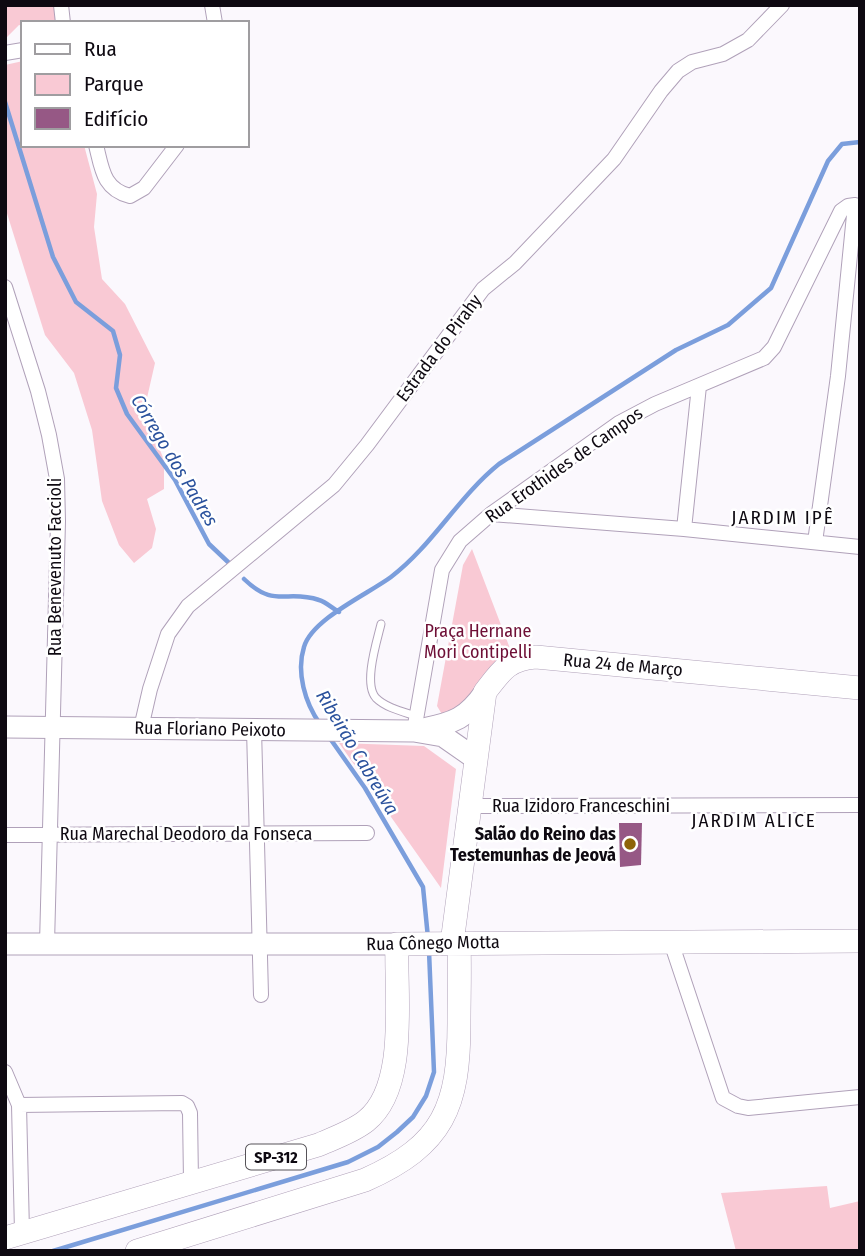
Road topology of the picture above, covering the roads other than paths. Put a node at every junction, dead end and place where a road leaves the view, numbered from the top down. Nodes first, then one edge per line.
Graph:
1 (782, 5) edge
2 (97, 147) edge
3 (175, 147) edge
4 (857, 207) edge
5 (5, 287) edge
6 (699, 386) junction
7 (491, 514) junction
8 (684, 529) junction
9 (815, 542) junction
10 (860, 547) edge
11 (381, 624) dead end
12 (860, 688) edge
13 (472, 722) junction
14 (415, 724) junction
15 (5, 727) edge
16 (53, 727) junction
17 (141, 728) junction
18 (254, 729) junction
19 (476, 759) junction
20 (860, 805) edge
21 (470, 806) junction
22 (257, 833) junction
23 (367, 833) dead end
24 (50, 834) junction
25 (5, 835) edge
26 (860, 940) edge
27 (671, 942) junction
28 (451, 943) junction
29 (5, 944) edge
30 (47, 944) junction
31 (260, 944) junction
32 (406, 944) junction
33 (261, 995) dead end
34 (5, 1072) edge
35 (860, 1097) edge
36 (19, 1105) junction
37 (191, 1181) junction
38 (14, 1235) edge
39 (137, 1251) edge

1 - 17 street, Estrada do Pirahy
2 - 3 street
4 - 6 street, Rua Erothides de Campos
4 - 9 street
5 - 16 street, Rua Benevenuto Faccioli
6 - 7 street, Rua Erothides de Campos
6 - 8 street
7 - 8 street
7 - 14 street, Rua Erothides de Campos
8 - 9 street
9 - 10 street
11 - 14 lane
12 - 13 main road, Rua 24 de Março
13 - 14 street
13 - 19 main road, Rua 24 de Março
14 - 18 street, Rua Floriano Peixoto
14 - 19 street
15 - 16 street, Rua Floriano Peixoto
16 - 17 street, Rua Floriano Peixoto
16 - 24 street, Rua Benevenuto Faccioli
17 - 18 street, Rua Floriano Peixoto
18 - 22 street
19 - 21 main road, Rua 24 de Março
20 - 21 street, Rua Izidoro Franceschini
21 - 28 main road, Rua 24 de Março
22 - 23 street, Rua Marechal Deodoro da Fonseca
22 - 24 street, Rua Marechal Deodoro da Fonseca
22 - 31 street
24 - 25 street, Rua Marechal Deodoro da Fonseca
24 - 30 street, Rua Benevenuto Faccioli
26 - 27 main road, Rua Cônego Motta
27 - 28 main road, Rua Cônego Motta
27 - 35 street
28 - 32 main road, Rua Cônego Motta
28 - 39 main road, Rua 24 de Março
29 - 30 street, Rua Cônego Motta
30 - 31 street, Rua Cônego Motta
31 - 32 street, Rua Cônego Motta
31 - 33 street
32 - 37 main road, SP-312
34 - 36 street
36 - 37 street
36 - 38 street
37 - 38 main road, SP-312

